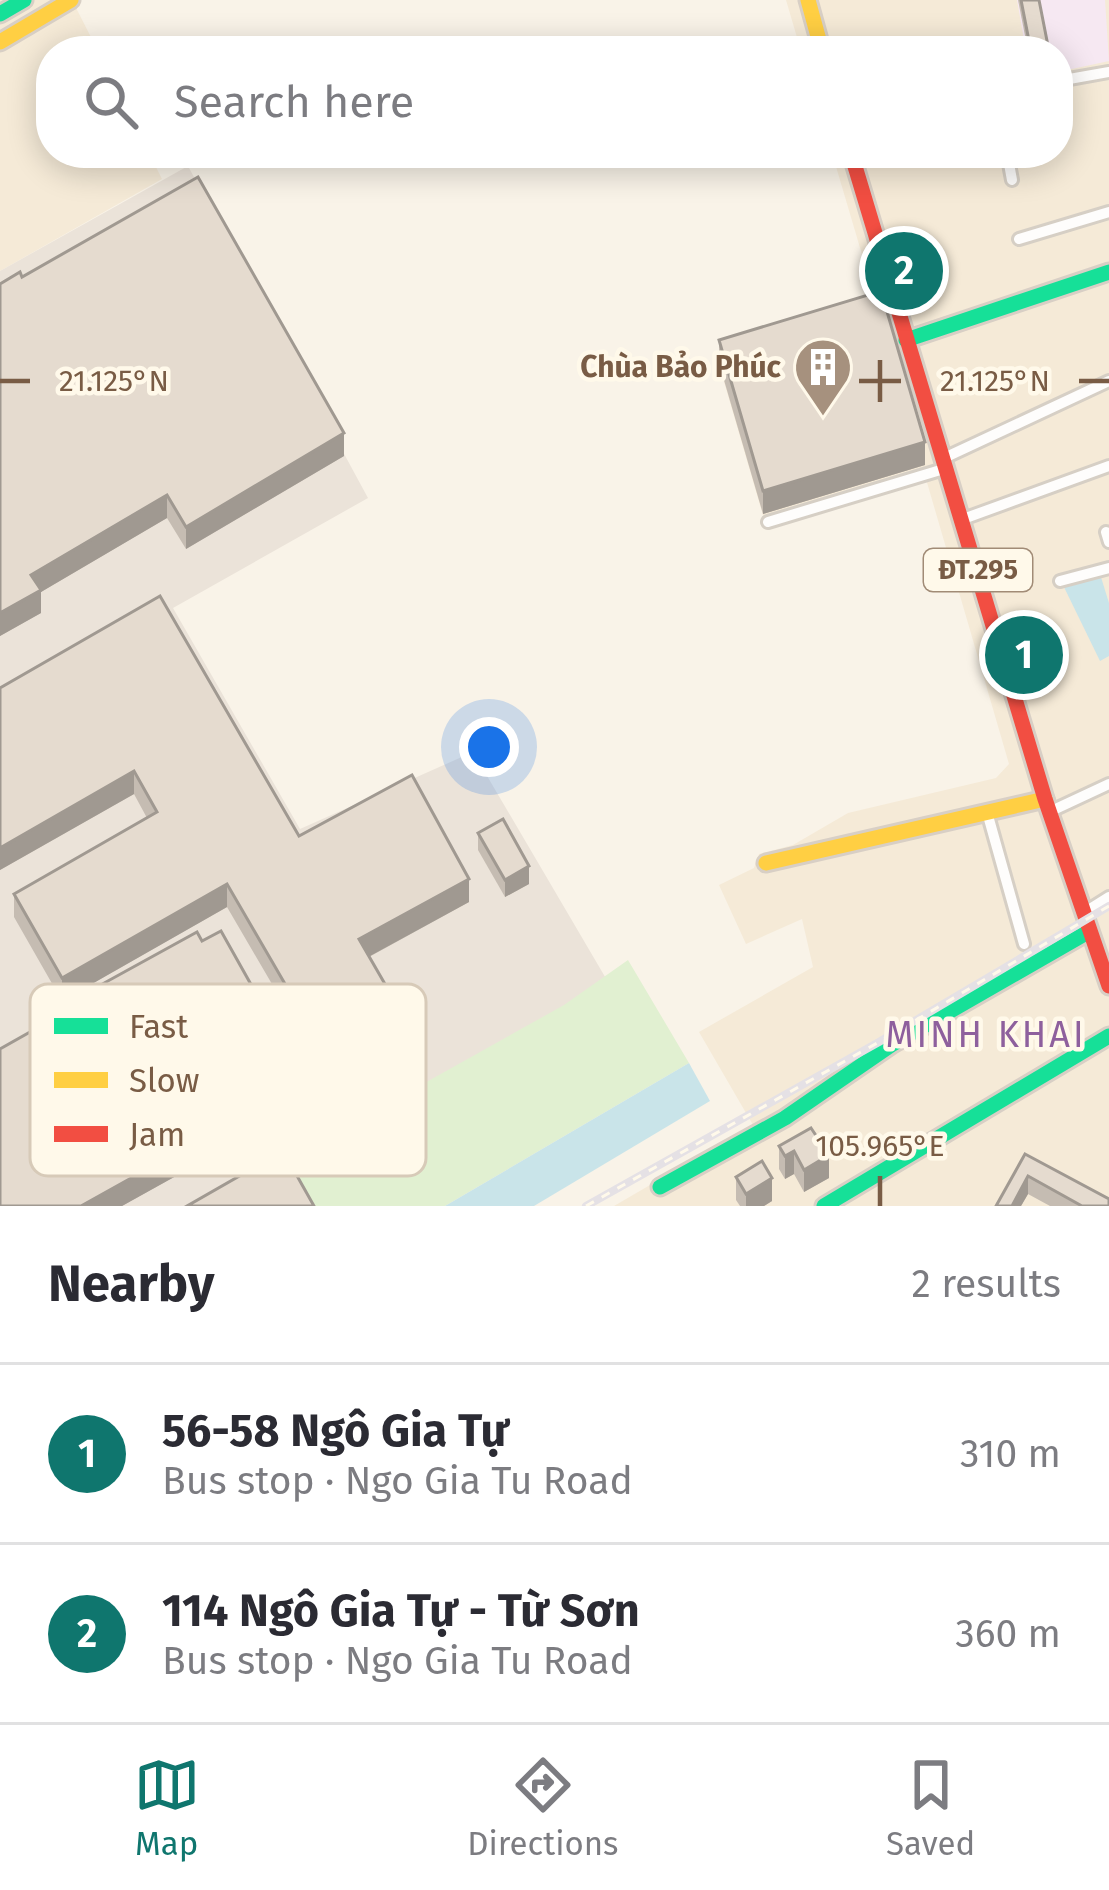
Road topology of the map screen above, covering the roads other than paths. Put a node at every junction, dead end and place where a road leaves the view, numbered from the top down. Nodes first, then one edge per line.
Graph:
1 (24, 0) edge
2 (71, 0) edge
3 (808, 0) edge
4 (0, 14) edge
5 (818, 36) edge
6 (0, 42) edge
7 (1109, 72) edge
8 (1073, 78) edge
9 (855, 168) edge
10 (1009, 168) edge
11 (1012, 180) dead end
12 (1109, 212) edge
13 (1019, 239) dead end
14 (1109, 272) edge
15 (907, 340) junction
16 (1109, 381) edge
17 (945, 463) junction
18 (1109, 466) edge
19 (963, 520) junction
20 (768, 522) dead end
21 (1107, 569) edge
22 (1060, 581) dead end
23 (1109, 585) edge
24 (1109, 784) edge
25 (1047, 805) junction
26 (987, 812) junction
27 (766, 863) dead end
28 (1109, 897) edge
29 (1082, 914) junction
30 (1088, 932) junction
31 (1024, 944) dead end
32 (1109, 986) edge
33 (1109, 1036) edge
34 (660, 1186) dead end
35 (824, 1206) edge

1 - 4 main road
2 - 6 main road
3 - 5 main road
7 - 8 street
9 - 15 main road, ĐT.295
10 - 11 street
12 - 13 street
14 - 15 main road
15 - 17 main road, ĐT.295
16 - 17 street
17 - 19 main road, ĐT.295
17 - 20 street
18 - 19 street
19 - 25 main road, ĐT.295
21 - 22 street
21 - 23 street
24 - 25 street
25 - 26 main road
25 - 29 main road, ĐT.295
26 - 27 main road
26 - 31 street
28 - 29 street
29 - 30 main road, ĐT.295
30 - 32 main road, ĐT.295
30 - 34 main road
33 - 35 main road

